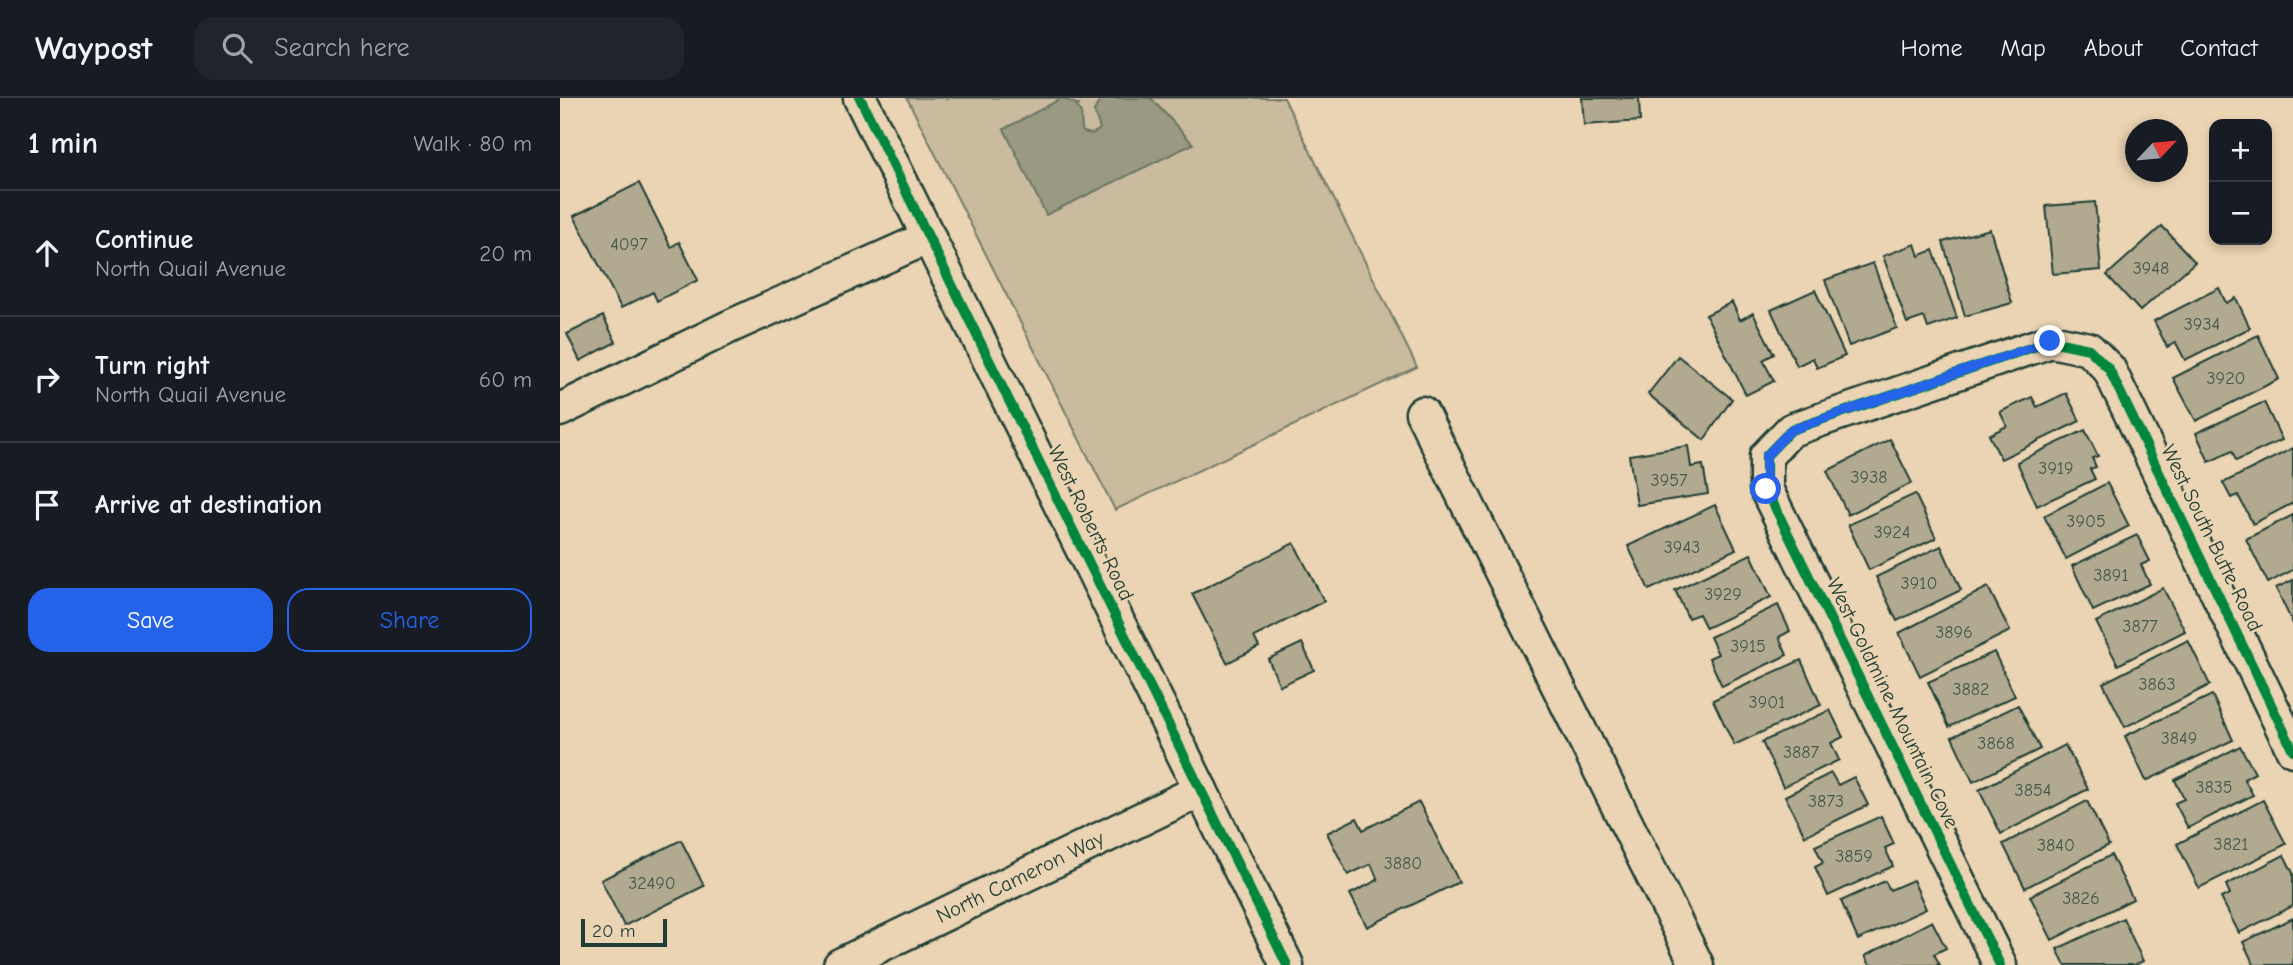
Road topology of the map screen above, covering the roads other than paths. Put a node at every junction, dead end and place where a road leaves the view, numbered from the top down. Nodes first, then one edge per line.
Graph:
1 (860, 98) edge
2 (929, 237) junction
3 (2089, 349) joint
4 (560, 410) edge
5 (1422, 413) dead end
6 (2293, 750) edge
7 (1200, 790) junction
8 (839, 965) edge
9 (1287, 965) edge
10 (1697, 965) edge
11 (2000, 965) edge

1 - 2 street, West Roberts Road
2 - 4 street
2 - 7 street, West Roberts Road
3 - 6 street, West South Butte Road
3 - 11 street, West Goldmine Mountain Cove
5 - 10 street
7 - 8 street, North Cameron Way
7 - 9 street, West Roberts Road

